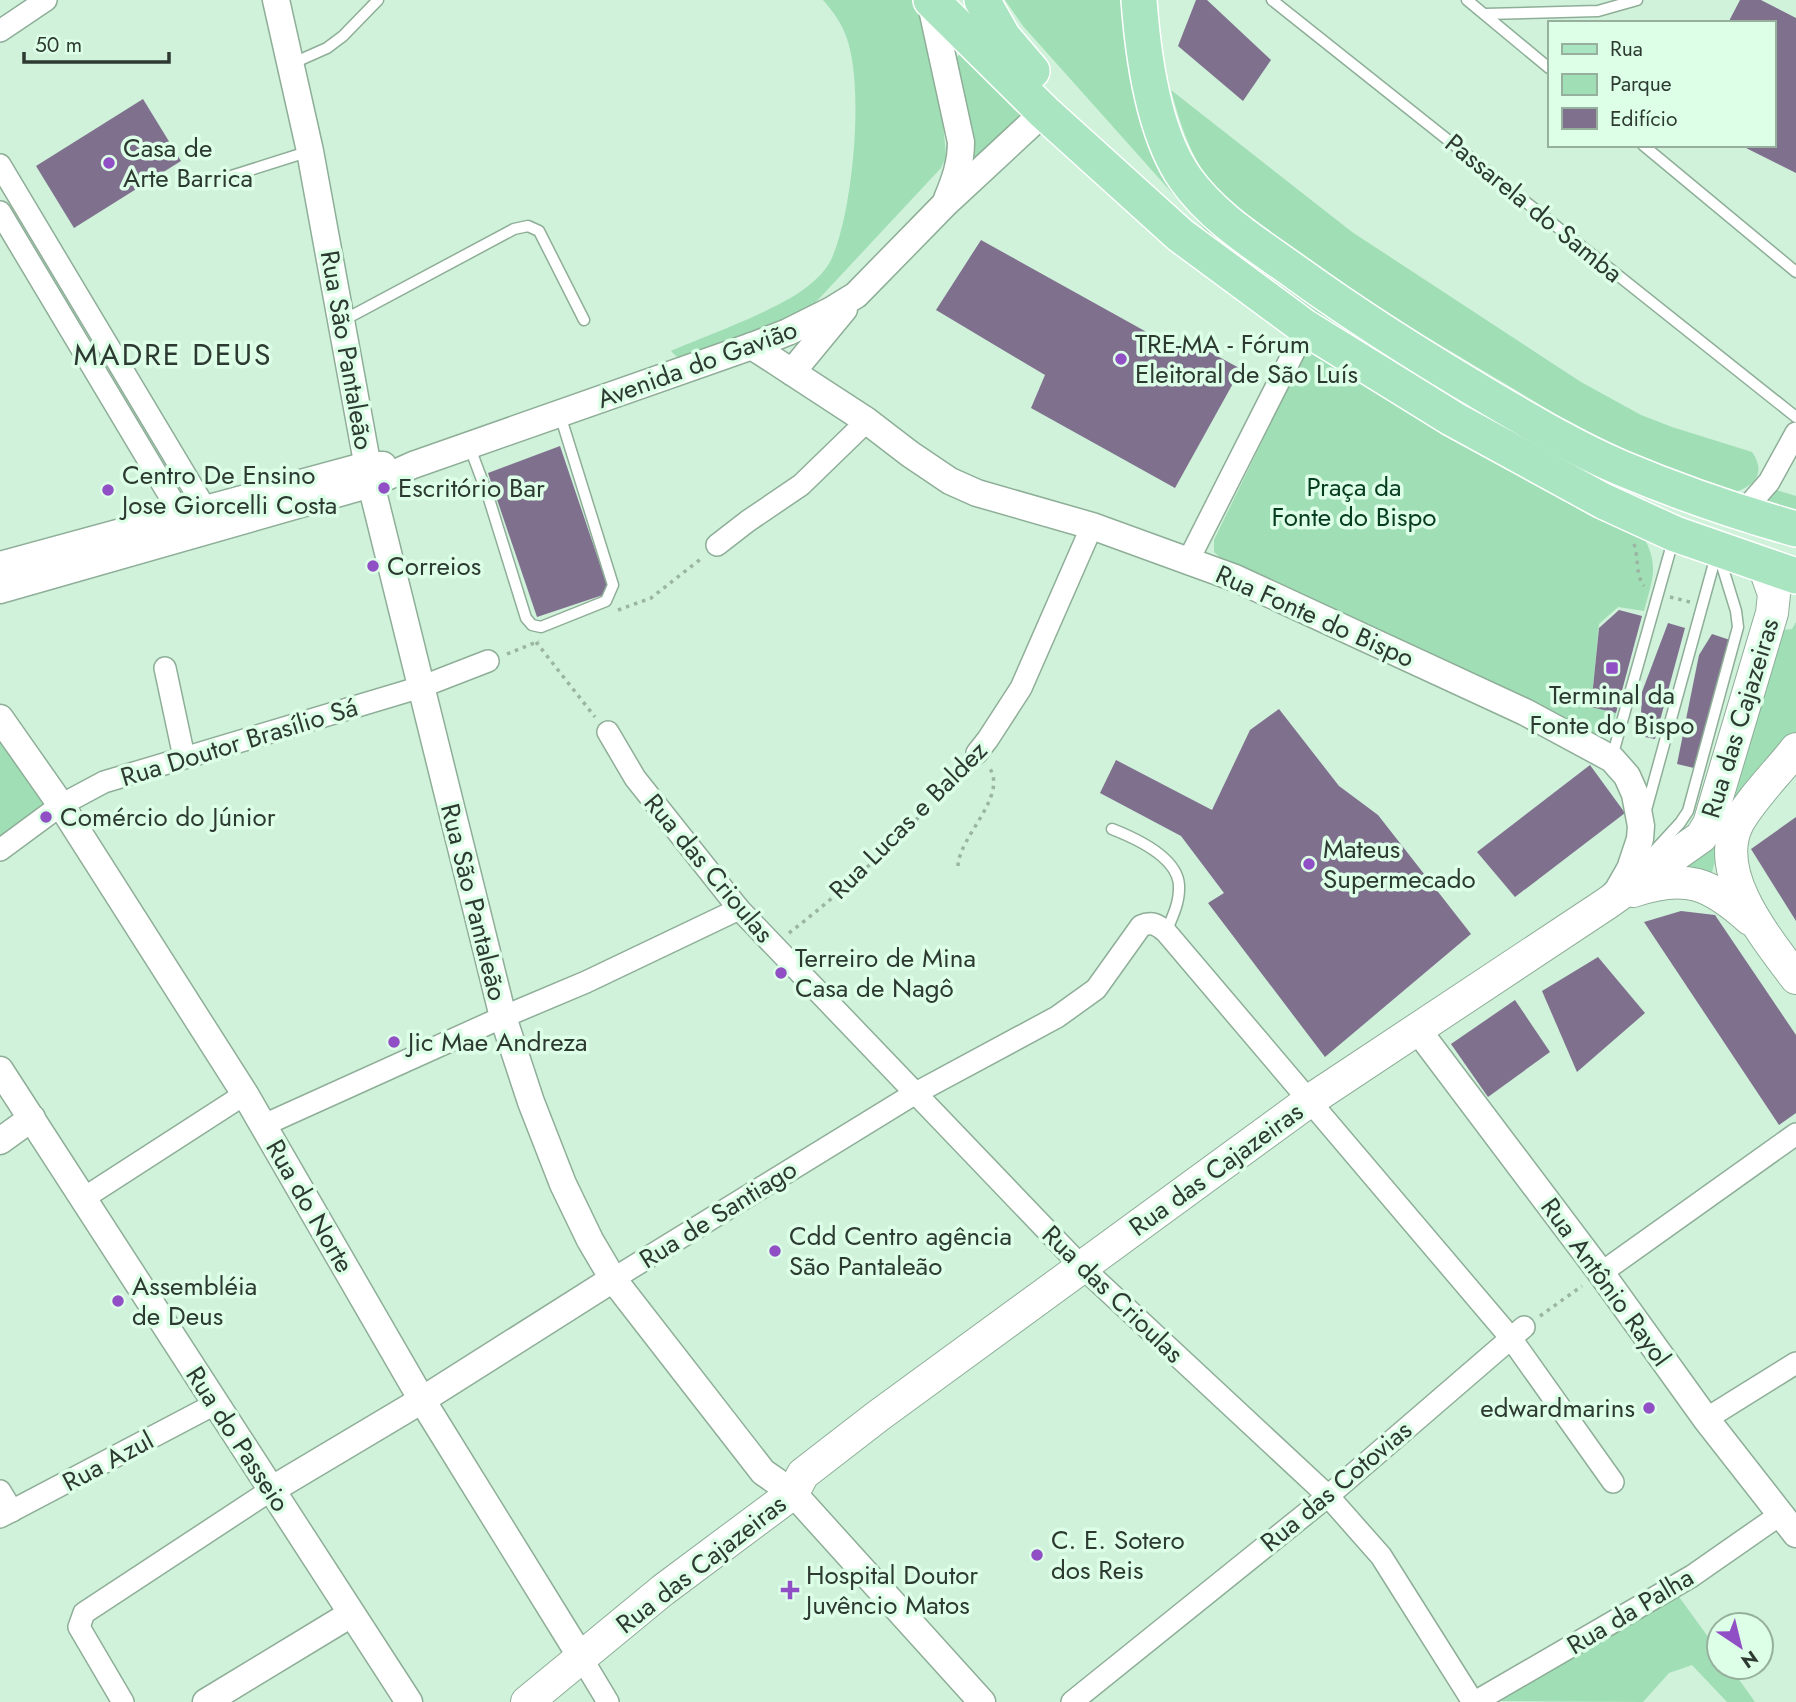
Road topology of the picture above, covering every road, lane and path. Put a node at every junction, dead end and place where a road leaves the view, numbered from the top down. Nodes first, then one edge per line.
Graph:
1 (46, 0) edge
2 (276, 0) edge
3 (378, 0) edge
4 (930, 0) edge
5 (982, 0) edge
6 (1139, 0) edge
7 (1272, 0) edge
8 (1466, 0) edge
9 (1637, 0) edge
10 (1485, 15) junction
11 (0, 31) edge
12 (291, 64) junction
13 (1548, 67) edge
14 (1044, 112) junction
15 (1645, 147) edge
16 (310, 151) junction
17 (0, 165) edge
18 (225, 178) dead end
19 (946, 203) junction
20 (1151, 208) junction
21 (26, 209) junction
22 (2, 219) edge
23 (1796, 272) edge
24 (856, 295) junction
25 (81, 303) junction
26 (61, 315) junction
27 (584, 320) dead end
28 (342, 321) junction
29 (1306, 328) junction
30 (752, 346) junction
31 (792, 372) junction
32 (139, 397) junction
33 (118, 410) junction
34 (560, 414) junction
35 (1796, 417) edge
36 (867, 421) junction
37 (1796, 433) edge
38 (469, 445) junction
39 (369, 475) junction
40 (1741, 514) junction
41 (197, 521) junction
42 (1092, 526) junction
43 (1796, 529) edge
44 (1675, 534) junction
45 (718, 545) dead end
46 (1717, 549) junction
47 (1188, 561) junction
48 (1780, 571) edge
49 (8, 575) edge
50 (536, 642) dead end
51 (488, 661) dead end
52 (165, 668) dead end
53 (421, 687) junction
54 (0, 718) edge
55 (608, 732) joint
56 (1796, 749) edge
57 (977, 753) junction
58 (184, 757) junction
59 (1612, 759) junction
60 (61, 805) junction
61 (1641, 826) junction
62 (1112, 828) dead end
63 (0, 850) edge
64 (958, 866) dead end
65 (1607, 901) junction
66 (739, 909) junction
67 (1157, 927) junction
68 (1759, 927) junction
69 (773, 945) junction
70 (1796, 978) edge
71 (503, 1017) junction
72 (1417, 1029) junction
73 (0, 1070) edge
74 (245, 1094) junction
75 (914, 1094) junction
76 (1309, 1101) junction
77 (32, 1118) junction
78 (264, 1125) junction
79 (1796, 1134) edge
80 (0, 1142) edge
81 (84, 1198) junction
82 (1082, 1267) junction
83 (1601, 1273) junction
84 (613, 1279) junction
85 (1517, 1332) junction
86 (1796, 1363) edge
87 (422, 1400) junction
88 (215, 1404) junction
89 (1706, 1419) junction
90 (1613, 1482) dead end
91 (271, 1490) junction
92 (0, 1491) edge
93 (793, 1493) junction
94 (1328, 1496) junction
95 (6, 1514) edge
96 (1788, 1524) edge
97 (351, 1614) junction
98 (581, 1657) junction
99 (123, 1702) edge
100 (206, 1702) edge
101 (409, 1702) edge
102 (527, 1702) edge
103 (608, 1702) edge
104 (982, 1702) edge
105 (1072, 1702) edge
106 (1474, 1702) edge

1 - 11 street
2 - 12 street, Rua São Pantaleão
3 - 12 lane
4 - 14 main road
4 - 19 street, Avenida do Gavião
5 - 20 main road
6 - 40 main road
7 - 35 lane, Passarela do Samba
8 - 10 lane
9 - 10 lane
10 - 13 lane
12 - 16 street, Rua São Pantaleão
14 - 19 street, Avenida do Gavião
14 - 20 main road
15 - 23 lane
16 - 18 lane
16 - 28 street, Rua São Pantaleão
17 - 21 street
19 - 24 street, Avenida do Gavião
20 - 29 main road
21 - 22 street
21 - 25 street
22 - 26 street
24 - 30 street, Avenida do Gavião
24 - 31 street
25 - 26 street
25 - 32 street
26 - 33 street
27 - 28 lane
28 - 39 street, Rua São Pantaleão
29 - 44 main road
29 - 47 street
30 - 31 street, Rua Fonte do Bispo
30 - 34 street, Avenida do Gavião
31 - 36 street, Rua Fonte do Bispo
32 - 33 street
32 - 41 street
33 - 41 street
34 - 38 street, Avenida do Gavião
34 - 38 lane
36 - 42 street, Rua Fonte do Bispo
36 - 45 street
37 - 40 street
38 - 39 street, Avenida do Gavião
39 - 41 street, Avenida do Gavião
39 - 53 street, Rua São Pantaleão
40 - 43 main road
41 - 49 street, Avenida do Gavião
42 - 47 street, Rua Fonte do Bispo
42 - 57 street, Rua Lucas e Baldez
44 - 46 main road
44 - 59 lane
46 - 48 main road
46 - 61 lane
46 - 65 lane
47 - 59 street, Rua Fonte do Bispo
48 - 65 main road, Rua das Cajazeiras
50 - 55 path
51 - 53 street
52 - 58 street
53 - 58 street, Rua Doutor Brasílio Sá
53 - 71 street, Rua São Pantaleão
54 - 60 street, Rua do Norte
55 - 66 street, Rua das Crioulas
56 - 68 main road
57 - 64 path
57 - 69 path, Rua Lucas e Baldez
58 - 60 street, Rua Doutor Brasílio Sá
59 - 61 street, Rua Fonte do Bispo
60 - 63 street, Rua Doutor Brasílio Sá
60 - 74 street, Rua do Norte
61 - 65 street, Rua Fonte do Bispo
62 - 67 lane
65 - 68 main road
65 - 72 main road, Rua das Cajazeiras
66 - 69 street, Rua das Crioulas
66 - 71 street
67 - 75 street, Rua de Santiago
67 - 76 street
68 - 70 main road
69 - 75 street, Rua das Crioulas
71 - 78 street
71 - 84 street, Rua São Pantaleão
72 - 76 main road, Rua das Cajazeiras
72 - 83 street, Rua Antônio Rayol
73 - 77 street, Rua do Passeio
74 - 78 street, Rua do Norte
74 - 81 street
75 - 82 street, Rua das Crioulas
75 - 84 street, Rua de Santiago
76 - 82 main road, Rua das Cajazeiras
76 - 85 street
77 - 80 street
77 - 81 street, Rua do Passeio
78 - 87 street, Rua do Norte
79 - 83 street
81 - 88 street, Rua do Passeio
82 - 93 main road, Rua das Cajazeiras
82 - 94 street, Rua das Crioulas
83 - 85 path
83 - 89 street, Rua Antônio Rayol
84 - 87 street, Rua de Santiago
84 - 93 street, Rua São Pantaleão
85 - 90 street
85 - 94 street, Rua das Cotovias
86 - 89 street
87 - 91 street, Rua de Santiago
87 - 98 street, Rua do Norte
88 - 91 street, Rua do Passeio
88 - 95 street, Rua Azul
89 - 96 street, Rua Antônio Rayol
91 - 97 street, Rua do Passeio
91 - 99 street
92 - 95 street
93 - 98 main road, Rua das Cajazeiras
93 - 104 street, Rua São Pantaleão
94 - 105 street, Rua das Cotovias
94 - 106 street, Rua das Crioulas
96 - 106 street, Rua da Palha
97 - 100 street
97 - 101 street, Rua do Passeio
98 - 102 main road, Rua das Cajazeiras
98 - 103 street, Rua do Norte

